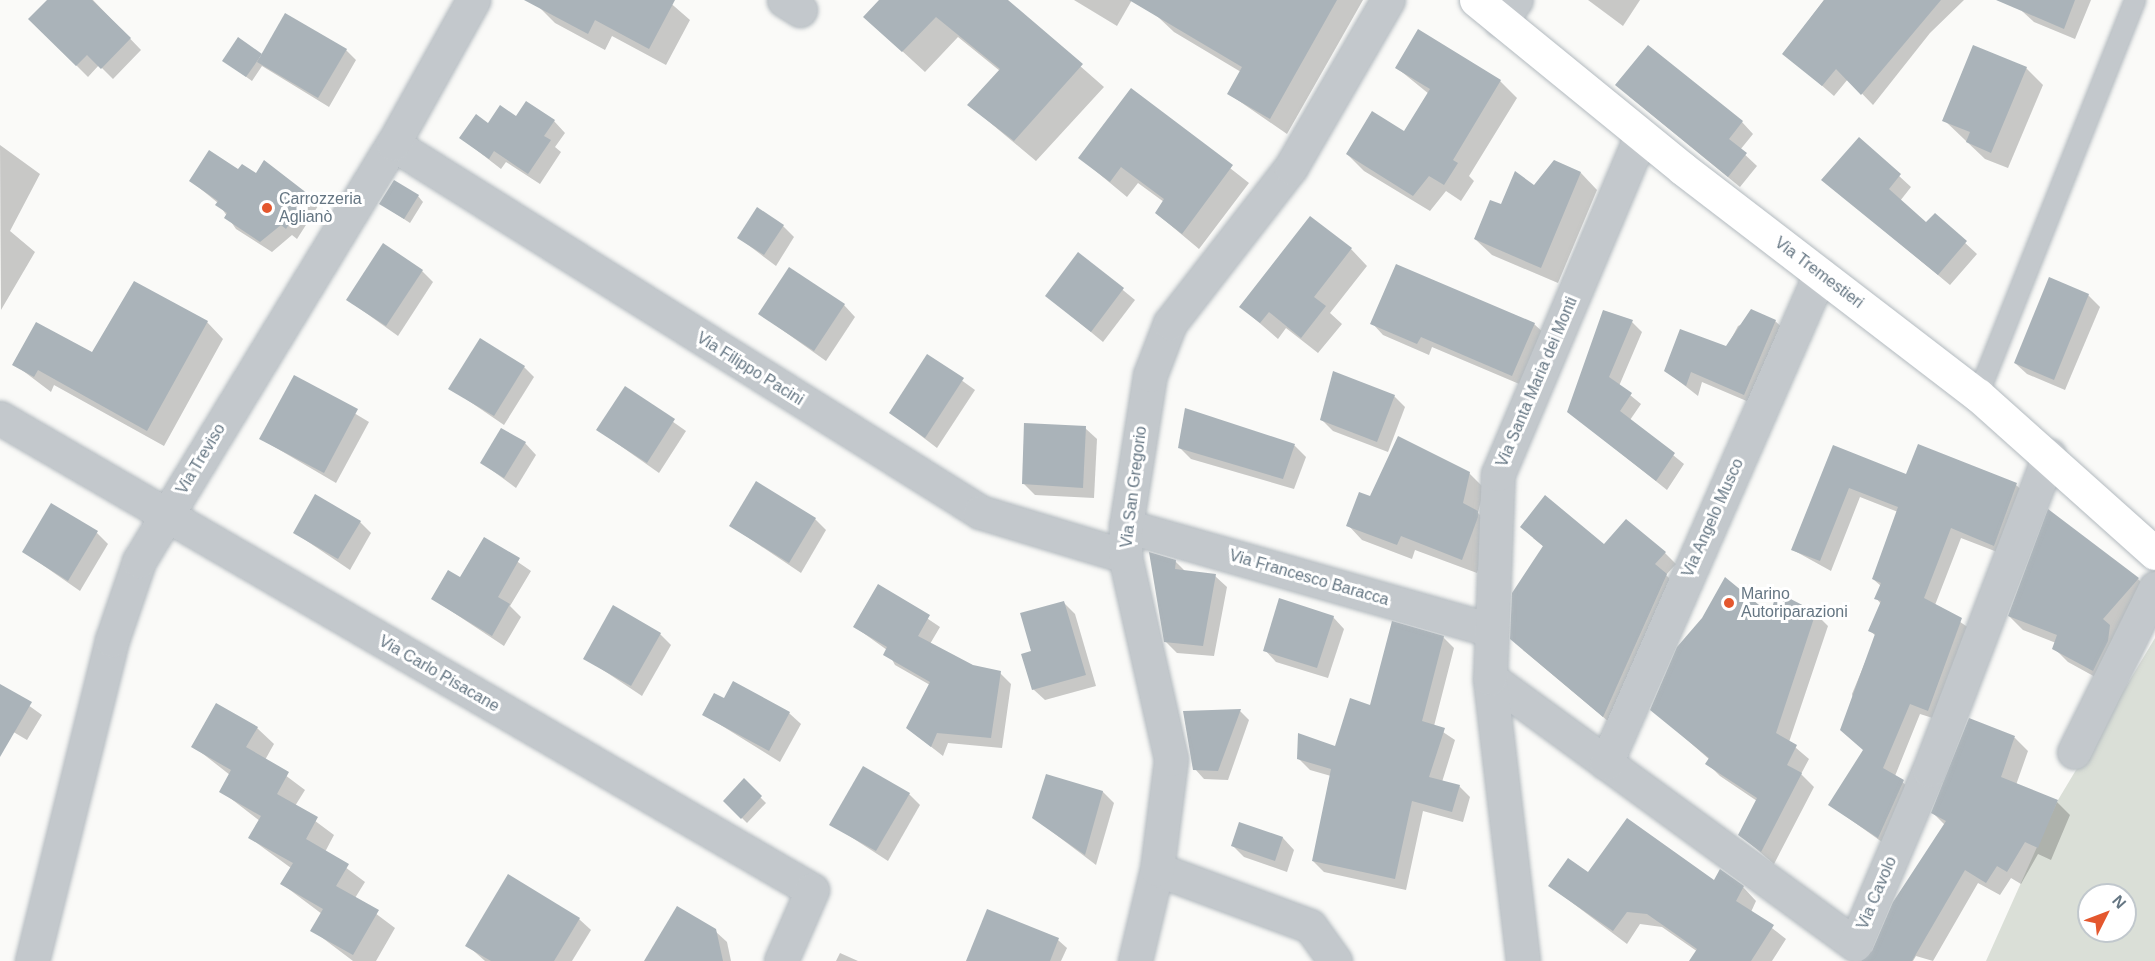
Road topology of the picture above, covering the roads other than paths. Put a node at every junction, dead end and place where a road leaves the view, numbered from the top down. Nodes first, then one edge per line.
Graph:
1 (473, 0) edge
2 (1388, 0) edge
3 (2135, 0) edge
4 (1498, 7) edge
5 (1641, 135) junction
6 (393, 144) junction
7 (1820, 274) junction
8 (1978, 395) junction
9 (0, 418) edge
10 (2049, 455) junction
11 (166, 516) junction
12 (1126, 541) junction
13 (2155, 553) edge
14 (2155, 588) edge
15 (1491, 630) junction
16 (1490, 678) junction
17 (2074, 752) dead end
18 (1606, 763) junction
19 (1157, 869) junction
20 (32, 961) edge
21 (780, 961) edge
22 (1135, 961) edge
23 (1335, 961) edge
24 (1523, 961) edge

1 - 6 street, Via Treviso
2 - 12 street, Via San Gregorio
3 - 8 lane
4 - 5 main road, Via Tremestieri
5 - 7 main road, Via Tremestieri
5 - 15 street, Via Santa Maria dei Monti
6 - 11 street, Via Treviso
6 - 12 street, Via Filippo Pacini
7 - 8 main road, Via Tremestieri
7 - 18 street, Via Angelo Musco
8 - 10 main road, Via Tremestieri
9 - 11 street, Via Carlo Pisacane
10 - 13 main road, Via Tremestieri
10 - 18 street, Via Cavolo
11 - 20 street, Via Treviso
11 - 21 street, Via Carlo Pisacane
12 - 15 street, Via Francesco Baracca
12 - 19 street, Via San Gregorio
14 - 17 street
15 - 16 street, Via Santa Maria dei Monti
16 - 18 street, Via Cavolo
16 - 24 street, Via Santa Maria dei Monti
19 - 22 street, Via San Gregorio
19 - 23 street

